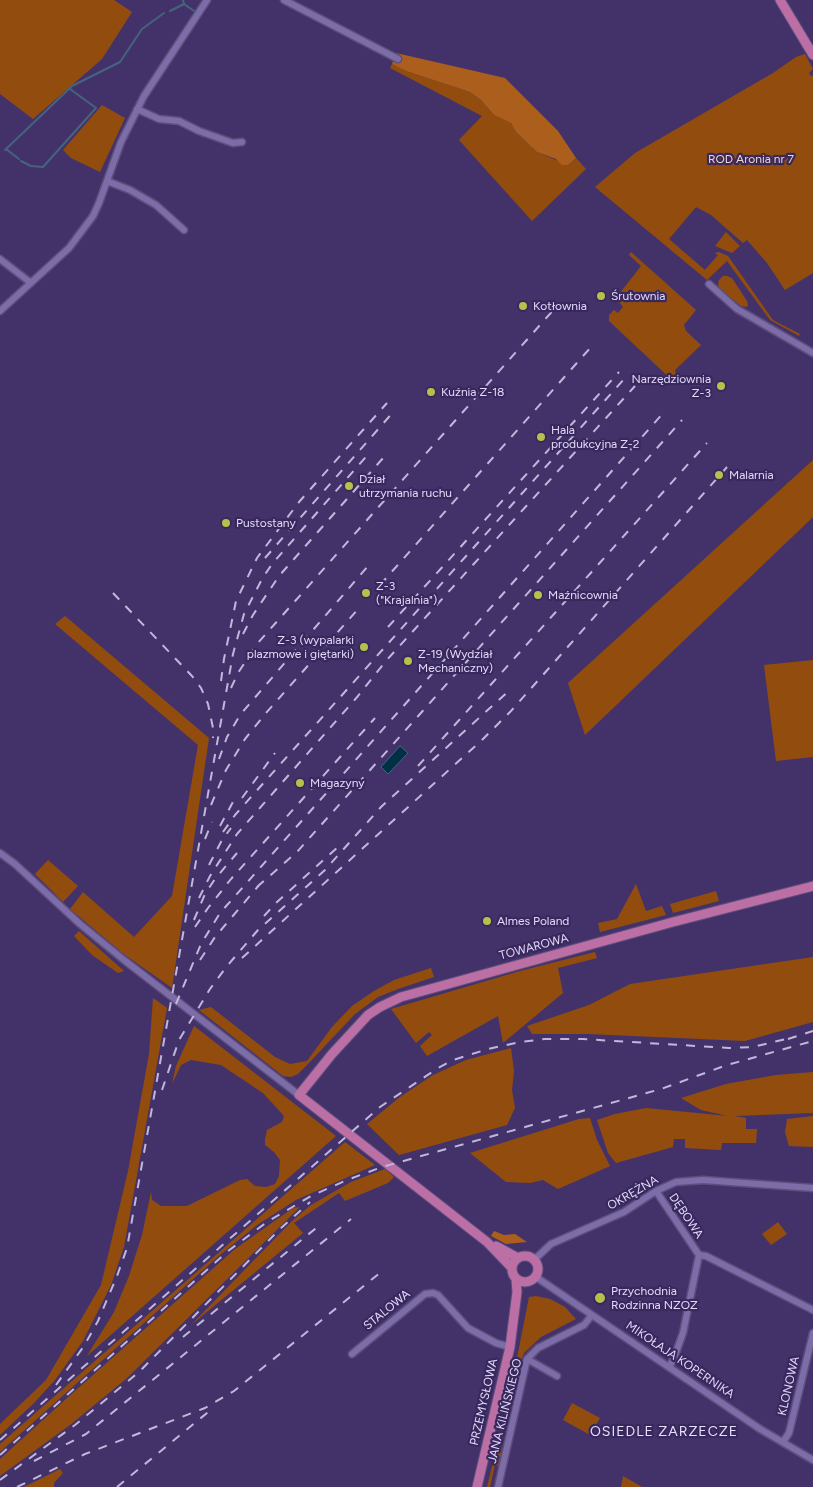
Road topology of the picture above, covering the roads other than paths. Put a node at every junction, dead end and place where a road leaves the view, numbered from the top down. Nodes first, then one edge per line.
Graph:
1 (284, 0) edge
2 (780, 0) edge
3 (203, 2) edge
4 (813, 55) edge
5 (398, 59) dead end
6 (137, 109) junction
7 (242, 142) dead end
8 (107, 181) junction
9 (184, 230) dead end
10 (0, 259) edge
11 (31, 283) junction
12 (709, 284) dead end
13 (0, 311) edge
14 (813, 352) edge
15 (0, 853) edge
16 (813, 886) edge
17 (299, 1095) junction
18 (813, 1188) edge
19 (656, 1191) junction
20 (487, 1242) junction
21 (699, 1255) junction
22 (518, 1258) junction
23 (534, 1260) junction
24 (512, 1267) junction
25 (536, 1276) junction
26 (516, 1279) junction
27 (527, 1282) junction
28 (813, 1310) edge
29 (592, 1315) junction
30 (514, 1322) junction
31 (813, 1333) edge
32 (510, 1347) junction
33 (352, 1354) dead end
34 (527, 1360) junction
35 (669, 1367) junction
36 (557, 1376) dead end
37 (783, 1442) junction
38 (813, 1460) edge
39 (477, 1487) edge
40 (498, 1487) edge

1 - 5 street
2 - 4 main road
3 - 6 street
6 - 7 street
6 - 8 street
8 - 9 street
8 - 11 street
10 - 11 street
11 - 13 street
12 - 14 street
15 - 17 street
16 - 17 main road, TOWAROWA
17 - 20 main road
18 - 19 street, OKRĘŻNA
19 - 21 street, DĘBOWA
19 - 23 street, OKRĘŻNA
20 - 22 main road
20 - 24 main road
21 - 28 street
21 - 35 street, DĘBOWA
22 - 23 main road
22 - 24 main road
23 - 25 main road
24 - 26 main road
25 - 27 main road
25 - 29 street, MIKOŁAJA KOPERNIKA
26 - 27 main road
26 - 30 main road, PRZEMYSŁOWA
27 - 30 main road, PRZEMYSŁOWA
29 - 34 street, JANA KILIŃSKIEGO
29 - 35 street, MIKOŁAJA KOPERNIKA
30 - 32 main road, PRZEMYSŁOWA
31 - 37 street, KLONOWA
32 - 33 street, STALOWA
32 - 39 main road, PRZEMYSŁOWA
34 - 36 street
34 - 40 street, JANA KILIŃSKIEGO
35 - 37 street, MIKOŁAJA KOPERNIKA
37 - 38 street, MIKOŁAJA KOPERNIKA

